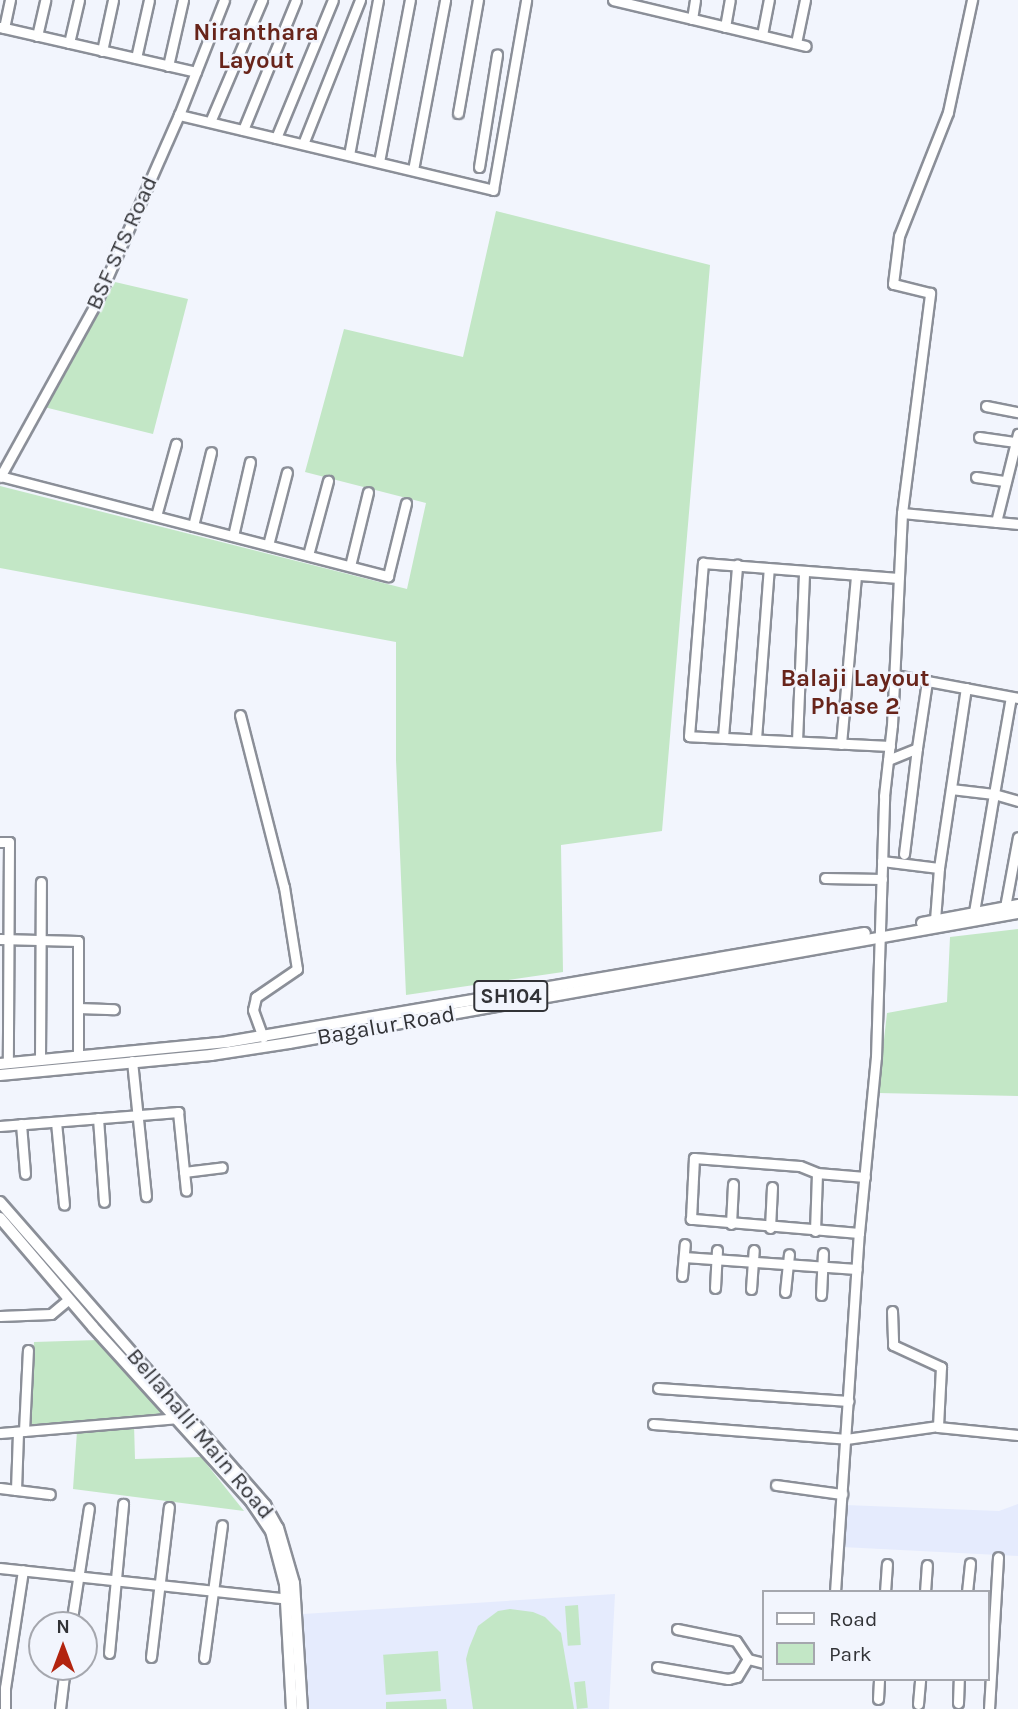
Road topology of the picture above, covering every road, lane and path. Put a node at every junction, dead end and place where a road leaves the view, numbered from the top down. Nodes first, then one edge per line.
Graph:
1 (10, 0) edge
2 (45, 0) edge
3 (79, 0) edge
4 (113, 0) edge
5 (149, 0) edge
6 (183, 0) edge
7 (224, 0) edge
8 (262, 0) edge
9 (296, 0) edge
10 (332, 0) edge
11 (360, 0) edge
12 (378, 0) edge
13 (410, 0) edge
14 (445, 0) edge
15 (478, 0) edge
16 (526, 0) edge
17 (617, 0) edge
18 (695, 0) edge
19 (730, 0) edge
20 (769, 0) edge
21 (805, 0) edge
22 (972, 0) edge
23 (653, 5) edge
24 (692, 19) junction
25 (725, 27) junction
26 (2, 28) edge
27 (762, 35) junction
28 (37, 36) junction
29 (69, 43) junction
30 (796, 43) junction
31 (806, 46) dead end
32 (102, 51) junction
33 (497, 54) dead end
34 (136, 58) junction
35 (167, 66) junction
36 (195, 72) junction
37 (489, 105) junction
38 (507, 107) junction
39 (458, 113) dead end
40 (179, 115) junction
41 (210, 122) junction
42 (243, 130) junction
43 (276, 138) junction
44 (303, 144) junction
45 (349, 155) junction
46 (379, 162) junction
47 (479, 167) dead end
48 (413, 170) junction
49 (986, 406) dead end
50 (1018, 412) edge
51 (979, 437) dead end
52 (1017, 438) edge
53 (176, 444) dead end
54 (211, 452) dead end
55 (250, 462) dead end
56 (287, 472) dead end
57 (0, 476) edge
58 (976, 477) dead end
59 (328, 481) dead end
60 (1006, 481) junction
61 (369, 492) dead end
62 (406, 503) dead end
63 (902, 513) junction
64 (156, 516) junction
65 (996, 522) junction
66 (1018, 524) edge
67 (193, 526) junction
68 (233, 536) junction
69 (268, 545) junction
70 (308, 555) junction
71 (737, 565) junction
72 (350, 566) junction
73 (769, 568) junction
74 (804, 571) junction
75 (856, 575) junction
76 (898, 578) junction
77 (895, 675) junction
78 (927, 681) junction
79 (966, 688) junction
80 (1014, 697) edge
81 (240, 715) dead end
82 (723, 737) junction
83 (756, 739) junction
84 (797, 741) junction
85 (841, 744) junction
86 (890, 746) junction
87 (917, 748) junction
88 (888, 760) junction
89 (951, 789) junction
90 (994, 794) junction
91 (1018, 801) edge
92 (1018, 837) edge
93 (0, 842) edge
94 (904, 854) dead end
95 (882, 861) junction
96 (939, 868) junction
97 (825, 878) dead end
98 (882, 879) junction
99 (41, 882) dead end
100 (1018, 905) edge
101 (1004, 907) junction
102 (974, 912) junction
103 (1018, 914) edge
104 (935, 920) junction
105 (881, 934) junction
106 (0, 939) edge
107 (10, 939) junction
108 (40, 940) junction
109 (595, 986) junction
110 (78, 1008) junction
111 (114, 1009) dead end
112 (263, 1037) junction
113 (78, 1056) junction
114 (40, 1060) junction
115 (132, 1061) junction
116 (4, 1064) edge
117 (0, 1075) edge
118 (138, 1113) junction
119 (97, 1118) junction
120 (56, 1122) junction
121 (21, 1124) junction
122 (0, 1126) edge
123 (222, 1167) dead end
124 (184, 1172) junction
125 (817, 1173) junction
126 (25, 1174) dead end
127 (865, 1177) junction
128 (733, 1184) dead end
129 (772, 1187) dead end
130 (186, 1191) dead end
131 (146, 1196) dead end
132 (0, 1202) edge
133 (104, 1202) dead end
134 (64, 1205) dead end
135 (1, 1221) edge
136 (731, 1224) junction
137 (770, 1228) junction
138 (815, 1231) junction
139 (859, 1233) junction
140 (685, 1244) dead end
141 (754, 1250) dead end
142 (823, 1253) dead end
143 (717, 1254) junction
144 (684, 1256) junction
145 (788, 1259) junction
146 (753, 1262) junction
147 (822, 1266) junction
148 (857, 1269) junction
149 (682, 1276) dead end
150 (715, 1288) dead end
151 (751, 1289) dead end
152 (785, 1292) dead end
153 (821, 1295) dead end
154 (69, 1299) junction
155 (892, 1311) dead end
156 (0, 1316) edge
157 (28, 1350) dead end
158 (658, 1388) dead end
159 (849, 1401) junction
160 (188, 1417) junction
161 (176, 1418) junction
162 (653, 1424) dead end
163 (938, 1426) junction
164 (21, 1432) junction
165 (0, 1433) edge
166 (1018, 1434) edge
167 (846, 1439) junction
168 (776, 1485) dead end
169 (0, 1488) edge
170 (16, 1490) junction
171 (50, 1494) dead end
172 (842, 1494) junction
173 (123, 1504) dead end
174 (169, 1507) dead end
175 (89, 1508) dead end
176 (222, 1525) dead end
177 (998, 1557) dead end
178 (970, 1563) dead end
179 (887, 1564) dead end
180 (927, 1565) dead end
181 (0, 1568) edge
182 (23, 1570) junction
183 (78, 1576) junction
184 (117, 1580) junction
185 (160, 1585) junction
186 (835, 1590) edge
187 (885, 1590) edge
188 (925, 1590) edge
189 (967, 1590) edge
190 (213, 1591) junction
191 (290, 1599) junction
192 (73, 1611) edge
193 (677, 1629) dead end
194 (990, 1646) edge
195 (109, 1653) dead end
196 (151, 1657) dead end
197 (204, 1658) dead end
198 (748, 1659) junction
199 (762, 1662) edge
200 (657, 1667) dead end
201 (63, 1681) edge
202 (879, 1681) edge
203 (920, 1681) edge
204 (959, 1681) edge
205 (989, 1681) edge
206 (878, 1699) dead end
207 (958, 1703) dead end
208 (918, 1704) dead end
209 (5, 1709) edge
210 (60, 1709) edge
211 (292, 1709) edge
212 (302, 1709) edge
213 (989, 1709) edge

1 - 26 street
2 - 28 street
3 - 29 street
4 - 32 street
5 - 34 street
6 - 35 street
7 - 36 street, BSF STS Road
8 - 41 street
9 - 42 street
10 - 43 street
11 - 44 street
12 - 45 street
13 - 46 street
14 - 48 street
15 - 39 street
16 - 38 street
17 - 23 street
18 - 24 street
19 - 25 street
20 - 27 street
21 - 30 street
22 - 63 street
23 - 24 street
24 - 25 street
25 - 27 street
26 - 28 street
27 - 30 street
28 - 29 street
29 - 32 street
30 - 31 street
32 - 34 street
33 - 37 street
34 - 35 street
35 - 36 street
36 - 40 street, BSF STS Road
37 - 38 street
37 - 47 street
38 - 48 street
40 - 41 street
40 - 57 street, BSF STS Road
41 - 42 street
42 - 43 street
43 - 44 street
44 - 45 street
45 - 46 street
46 - 48 street
49 - 50 street
51 - 52 street
52 - 60 street
53 - 64 street
54 - 67 street
55 - 68 street
56 - 69 street
57 - 64 street
58 - 60 street
59 - 70 street
60 - 65 street
61 - 72 street
62 - 72 street
63 - 65 street
63 - 76 street
64 - 67 street
65 - 66 street
67 - 68 street
68 - 69 street
69 - 70 street
70 - 72 street
71 - 73 street
71 - 82 street
71 - 82 street
73 - 74 street
73 - 83 street
74 - 75 street
74 - 84 street
75 - 76 street
75 - 85 street
76 - 77 street
77 - 78 street
77 - 86 street
78 - 79 street
78 - 87 street
79 - 80 street
79 - 89 street
80 - 90 street
81 - 112 street
82 - 83 street
83 - 84 street
84 - 85 street
85 - 86 street
86 - 88 street
87 - 88 street
87 - 94 street
88 - 95 street
89 - 90 street
89 - 96 street
90 - 91 street
90 - 102 street
92 - 101 street
93 - 107 street
95 - 96 street
95 - 98 street
96 - 104 street
97 - 98 street
98 - 105 street
99 - 108 street
100 - 101 main road, Bagalur Road / SH104
101 - 102 main road, Bagalur Road / SH104
102 - 104 main road, Bagalur Road / SH104
103 - 105 main road, Bagalur Road / SH104
104 - 105 main road, Bagalur Road / SH104
105 - 109 main road, Bagalur Road / SH104
105 - 127 street
106 - 107 street
107 - 108 street
107 - 116 street
108 - 110 street
108 - 114 street
109 - 112 main road, Bagalur Road / SH104
109 - 115 main road, Bagalur Road / SH104
110 - 111 street
110 - 113 street
112 - 113 main road, Bagalur Road / SH104
113 - 114 main road, Bagalur Road / SH104
114 - 116 main road, Bagalur Road / SH104
115 - 117 main road, Bagalur Road / SH104
115 - 118 street
118 - 119 street
118 - 124 street
118 - 131 street
119 - 120 street
119 - 133 street
120 - 121 street
120 - 134 street
121 - 122 street
121 - 126 street
123 - 124 street
124 - 130 street
125 - 127 street
125 - 136 street
125 - 138 street
127 - 139 street
128 - 136 street
129 - 137 street
132 - 160 main road, Bellahalli Main Road
135 - 154 main road, Bellahalli Main Road
136 - 137 street
137 - 138 street
138 - 139 street
139 - 148 street
140 - 144 street
141 - 146 street
142 - 147 street
143 - 144 street
143 - 146 street
143 - 150 street
144 - 149 street
145 - 146 street
145 - 147 street
145 - 152 street
146 - 151 street
147 - 148 street
147 - 153 street
148 - 159 street
154 - 156 street
154 - 161 main road, Bellahalli Main Road
155 - 163 street
157 - 164 street
158 - 159 street
159 - 167 street
160 - 161 street
160 - 191 main road, Bellahalli Main Road
161 - 164 street
161 - 191 main road, Bellahalli Main Road
162 - 167 street
163 - 166 street
163 - 167 street
164 - 165 street
164 - 170 street
167 - 172 street
168 - 172 street
169 - 170 street
170 - 171 street
172 - 186 street
173 - 184 street
174 - 185 street
175 - 183 street
176 - 190 street
177 - 194 street
178 - 189 street
179 - 187 street
180 - 188 street
181 - 182 street
182 - 183 street
182 - 209 street
183 - 184 street
183 - 192 street
184 - 185 street
184 - 195 street
185 - 190 street
185 - 196 street
190 - 191 street
190 - 197 street
191 - 211 main road, Bellahalli Main Road
191 - 212 main road, Bellahalli Main Road
193 - 198 street
198 - 199 street
198 - 200 street
201 - 210 street
202 - 206 street
203 - 208 street
204 - 207 street
205 - 213 street

